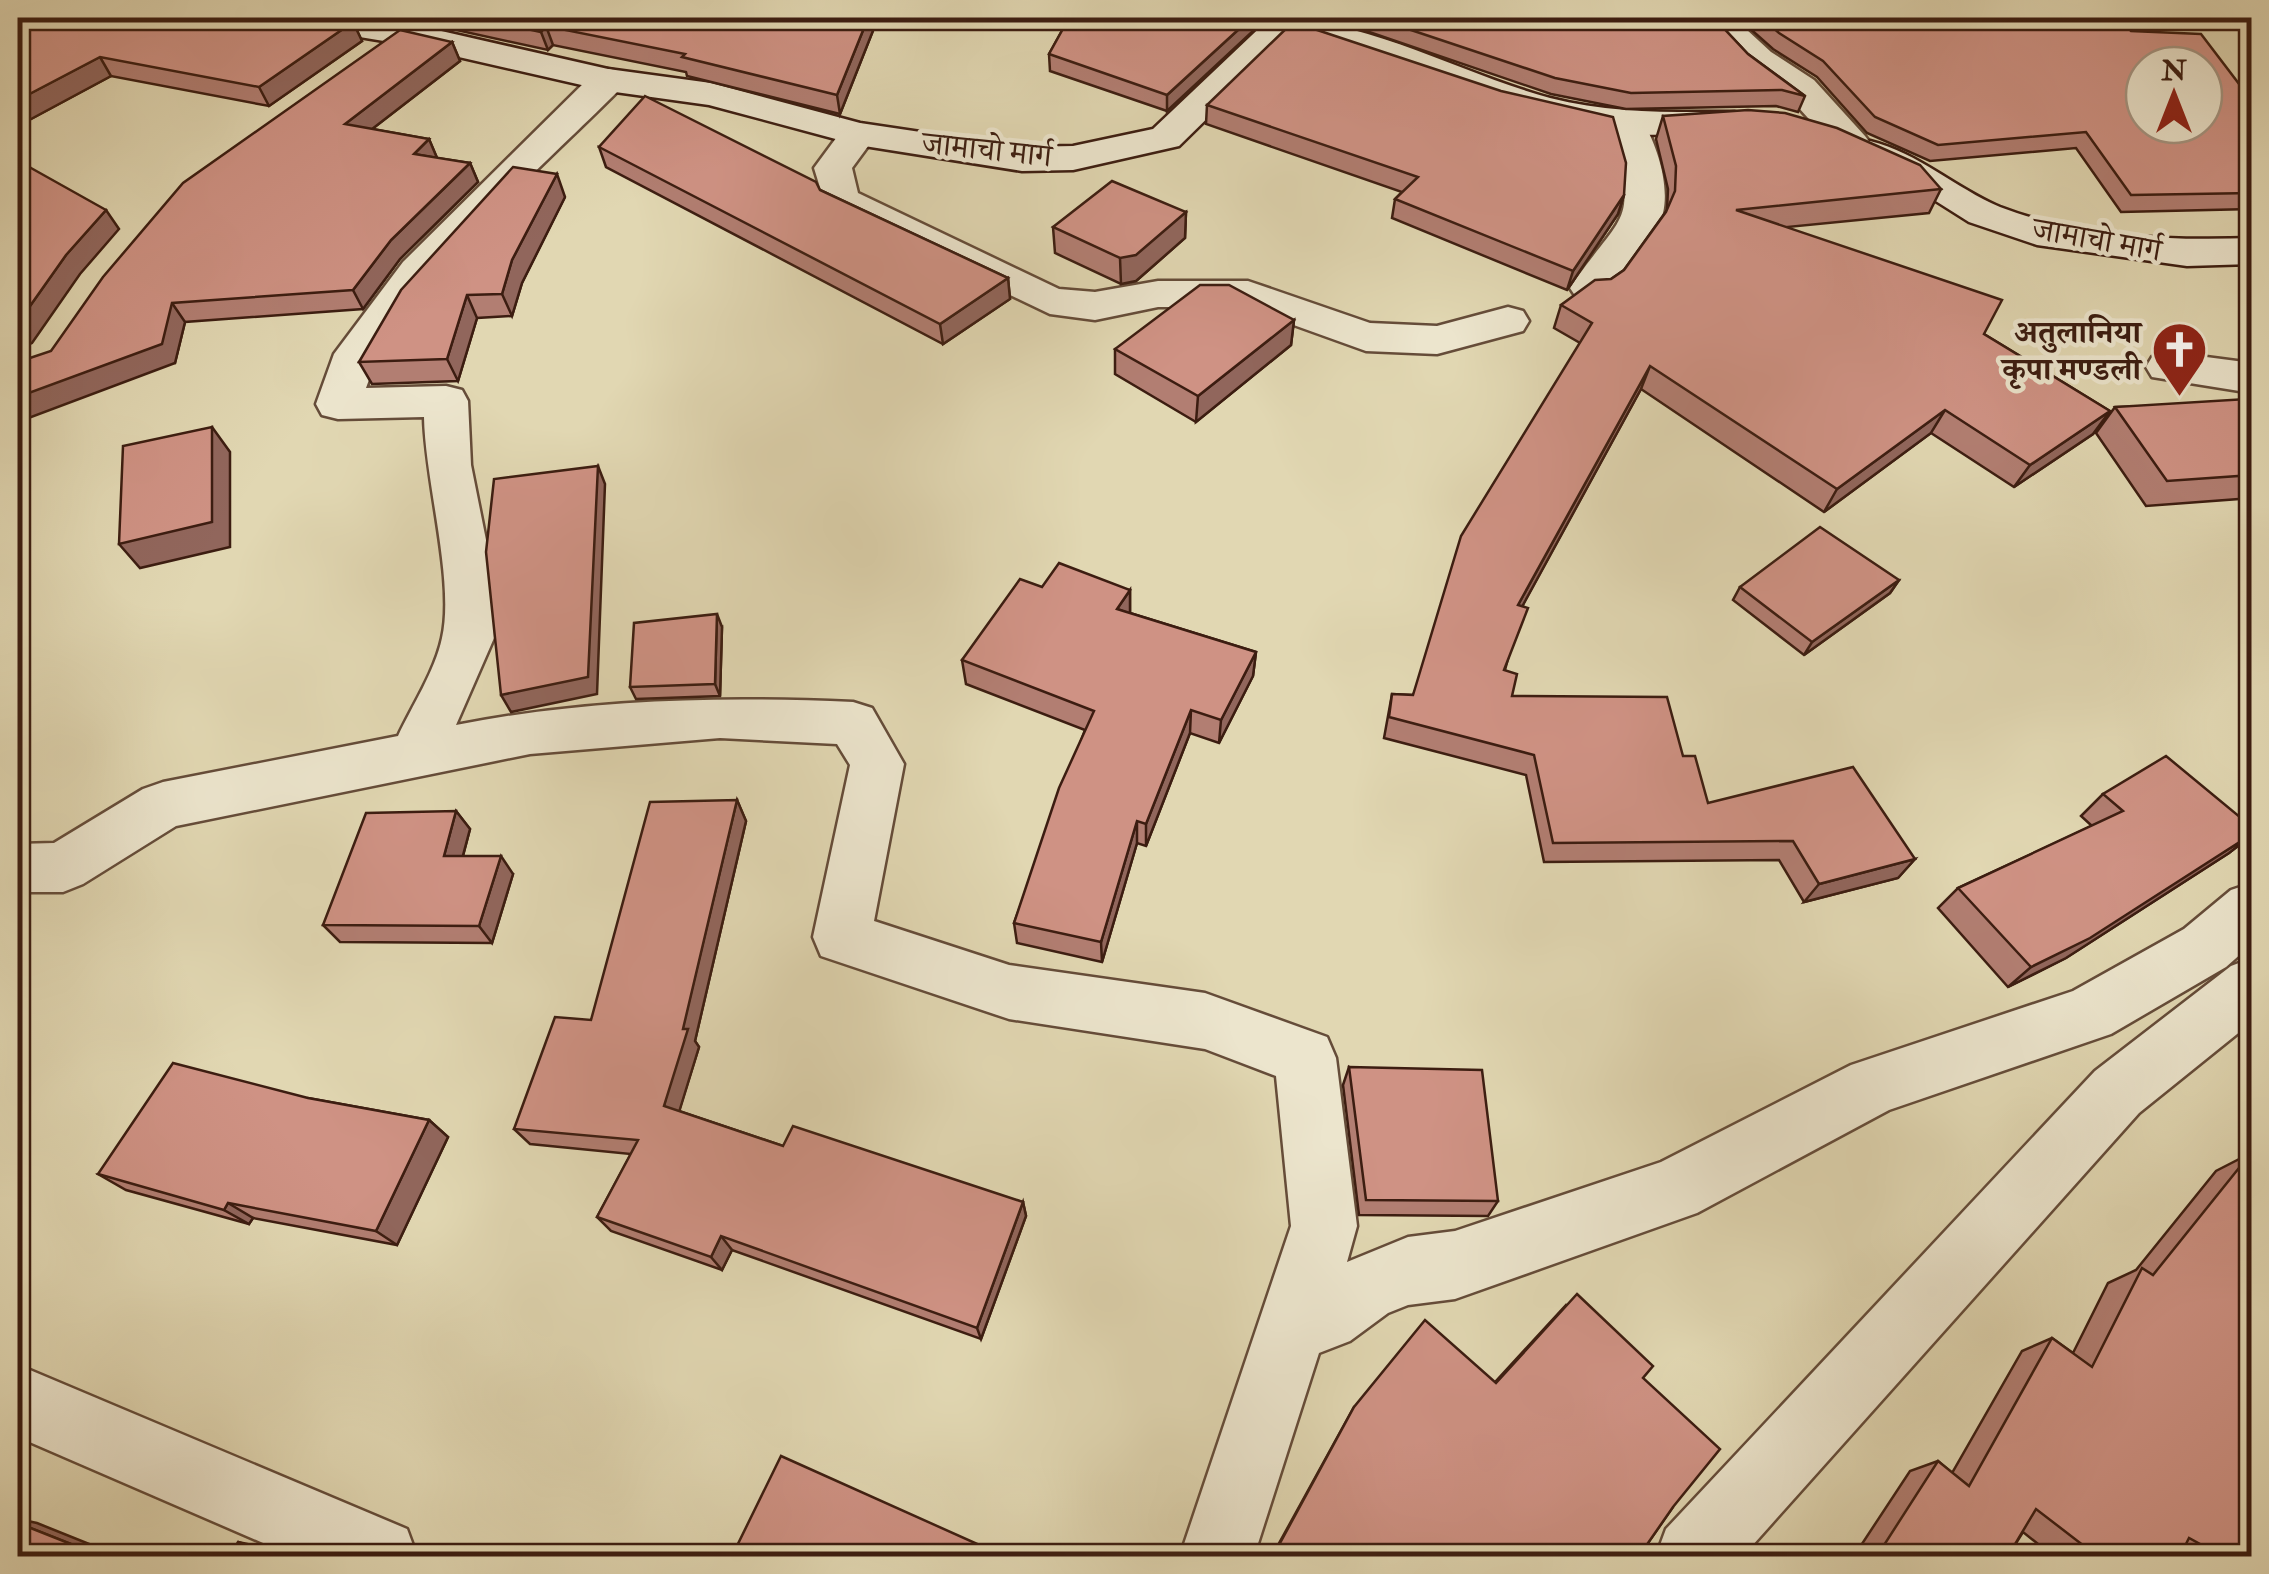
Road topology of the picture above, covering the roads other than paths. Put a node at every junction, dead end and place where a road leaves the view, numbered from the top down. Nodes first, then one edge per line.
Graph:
1 (34, 18) edge
2 (305, 18) edge
3 (1715, 18) edge
4 (1284, 20) edge
5 (18, 24) edge
6 (402, 33) junction
7 (354, 67) edge
8 (608, 80) junction
9 (1626, 124) junction
10 (858, 134) junction
11 (1852, 144) junction
12 (2252, 251) edge
13 (1591, 288) edge
14 (1508, 322) dead end
15 (2168, 367) dead end
16 (2252, 378) edge
17 (416, 756) junction
18 (18, 868) edge
19 (2252, 908) edge
20 (2252, 986) edge
21 (1293, 1325) junction
22 (18, 1401) edge
23 (380, 1556) edge
24 (1217, 1556) edge
25 (1692, 1556) edge

1 - 5 street
2 - 6 street, जामाचो मार्ग
3 - 11 street
4 - 9 street, जामाचो मार्ग
4 - 10 street, जामाचो मार्ग
6 - 7 street
6 - 8 street, जामाचो मार्ग
8 - 10 street, जामाचो मार्ग
8 - 17 street
9 - 11 street, जामाचो मार्ग
9 - 13 street
10 - 14 street
11 - 12 street, जामाचो मार्ग
15 - 16 street
17 - 18 street
17 - 21 street
19 - 21 street
20 - 25 street
21 - 24 street
22 - 23 street

